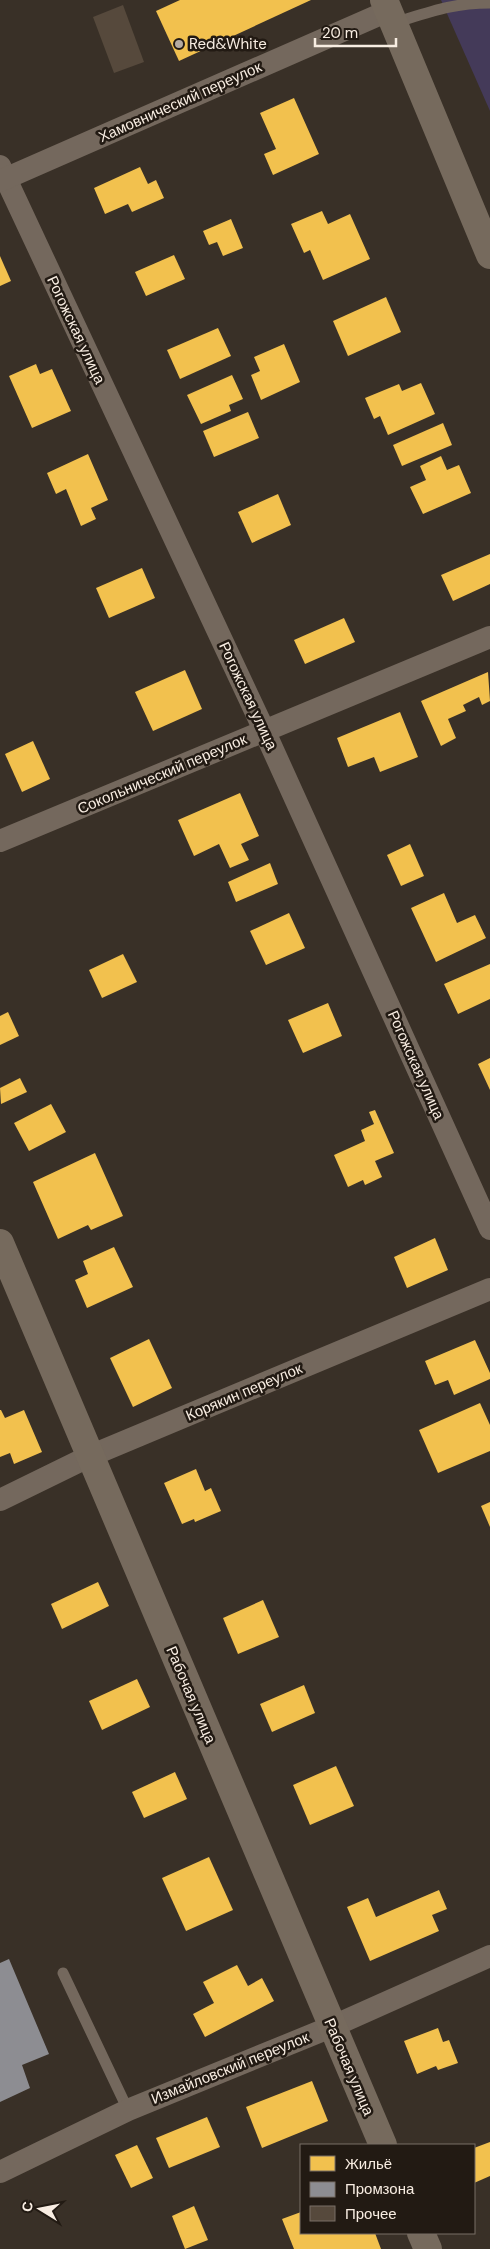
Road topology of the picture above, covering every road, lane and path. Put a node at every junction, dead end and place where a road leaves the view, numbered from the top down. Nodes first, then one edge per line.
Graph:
1 (490, 3) edge
2 (388, 12) edge
3 (2, 175) edge
4 (490, 255) edge
5 (490, 637) edge
6 (264, 730) junction
7 (0, 841) edge
8 (490, 1229) edge
9 (0, 1243) edge
10 (490, 1288) edge
11 (90, 1456) junction
12 (0, 1500) edge
13 (490, 1956) edge
14 (63, 1973) dead end
15 (331, 2028) junction
16 (128, 2110) junction
17 (382, 2144) edge
18 (0, 2172) edge
19 (421, 2234) edge
20 (428, 2249) edge

1 - 2 lane
2 - 3 street, Хамовнический переулок
2 - 4 main road
3 - 6 street, Рогожская улица
5 - 6 street, Сокольнический переулок
6 - 7 street, Сокольнический переулок
6 - 8 street, Рогожская улица
9 - 11 main road, Рабочая улица
10 - 11 street, Корякин переулок
11 - 12 street, Корякин переулок
11 - 15 main road, Рабочая улица
13 - 15 street, Измайловский переулок
14 - 16 lane
15 - 16 street, Измайловский переулок
15 - 17 main road, Рабочая улица
16 - 18 street, Измайловский переулок
19 - 20 main road

